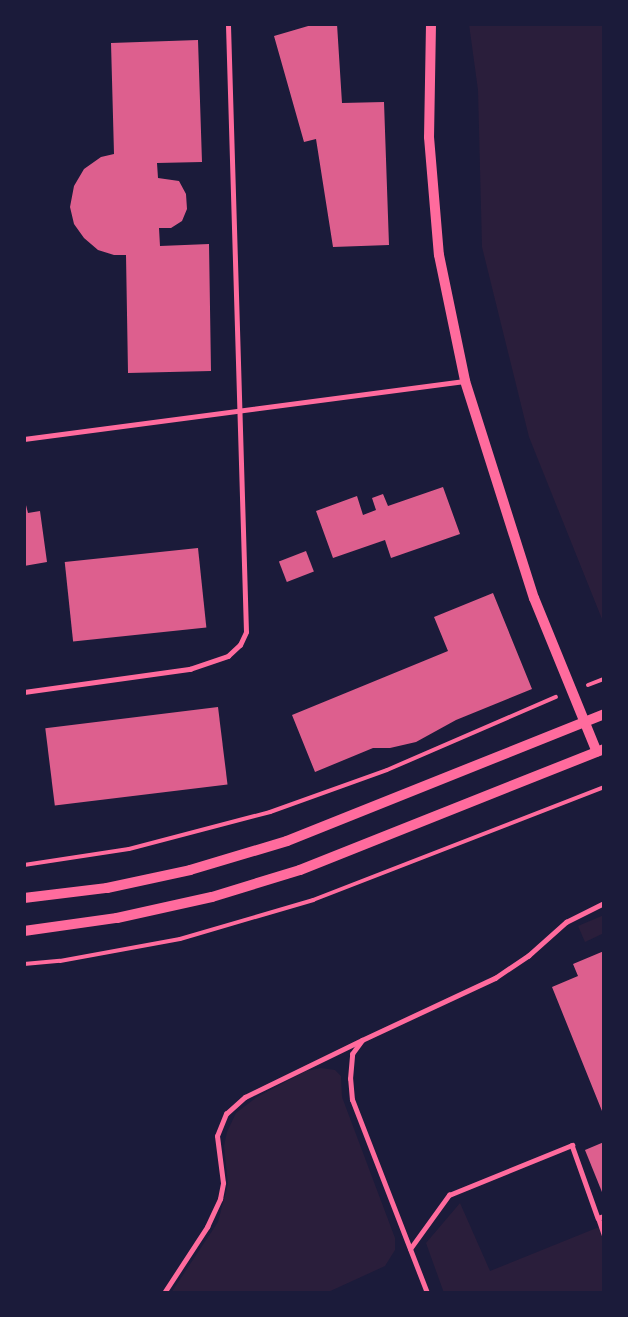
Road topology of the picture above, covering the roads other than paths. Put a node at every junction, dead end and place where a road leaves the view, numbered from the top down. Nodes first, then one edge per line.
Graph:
1 (228, 24) edge
2 (431, 24) edge
3 (465, 381) junction
4 (240, 412) junction
5 (24, 439) edge
6 (24, 692) edge
7 (604, 714) edge
8 (585, 721) junction
9 (601, 751) edge
10 (24, 898) edge
11 (604, 903) edge
12 (24, 931) edge
13 (362, 1040) junction
14 (601, 1217) edge
15 (604, 1235) edge
16 (410, 1249) junction
17 (164, 1293) edge
18 (427, 1293) edge

1 - 4 lane
2 - 3 street
3 - 4 lane
3 - 8 street
4 - 5 lane
4 - 6 lane
7 - 8 street
8 - 9 street
8 - 10 street
9 - 12 street
11 - 13 lane
13 - 16 lane
13 - 17 lane
14 - 15 street
14 - 16 lane
16 - 18 lane

